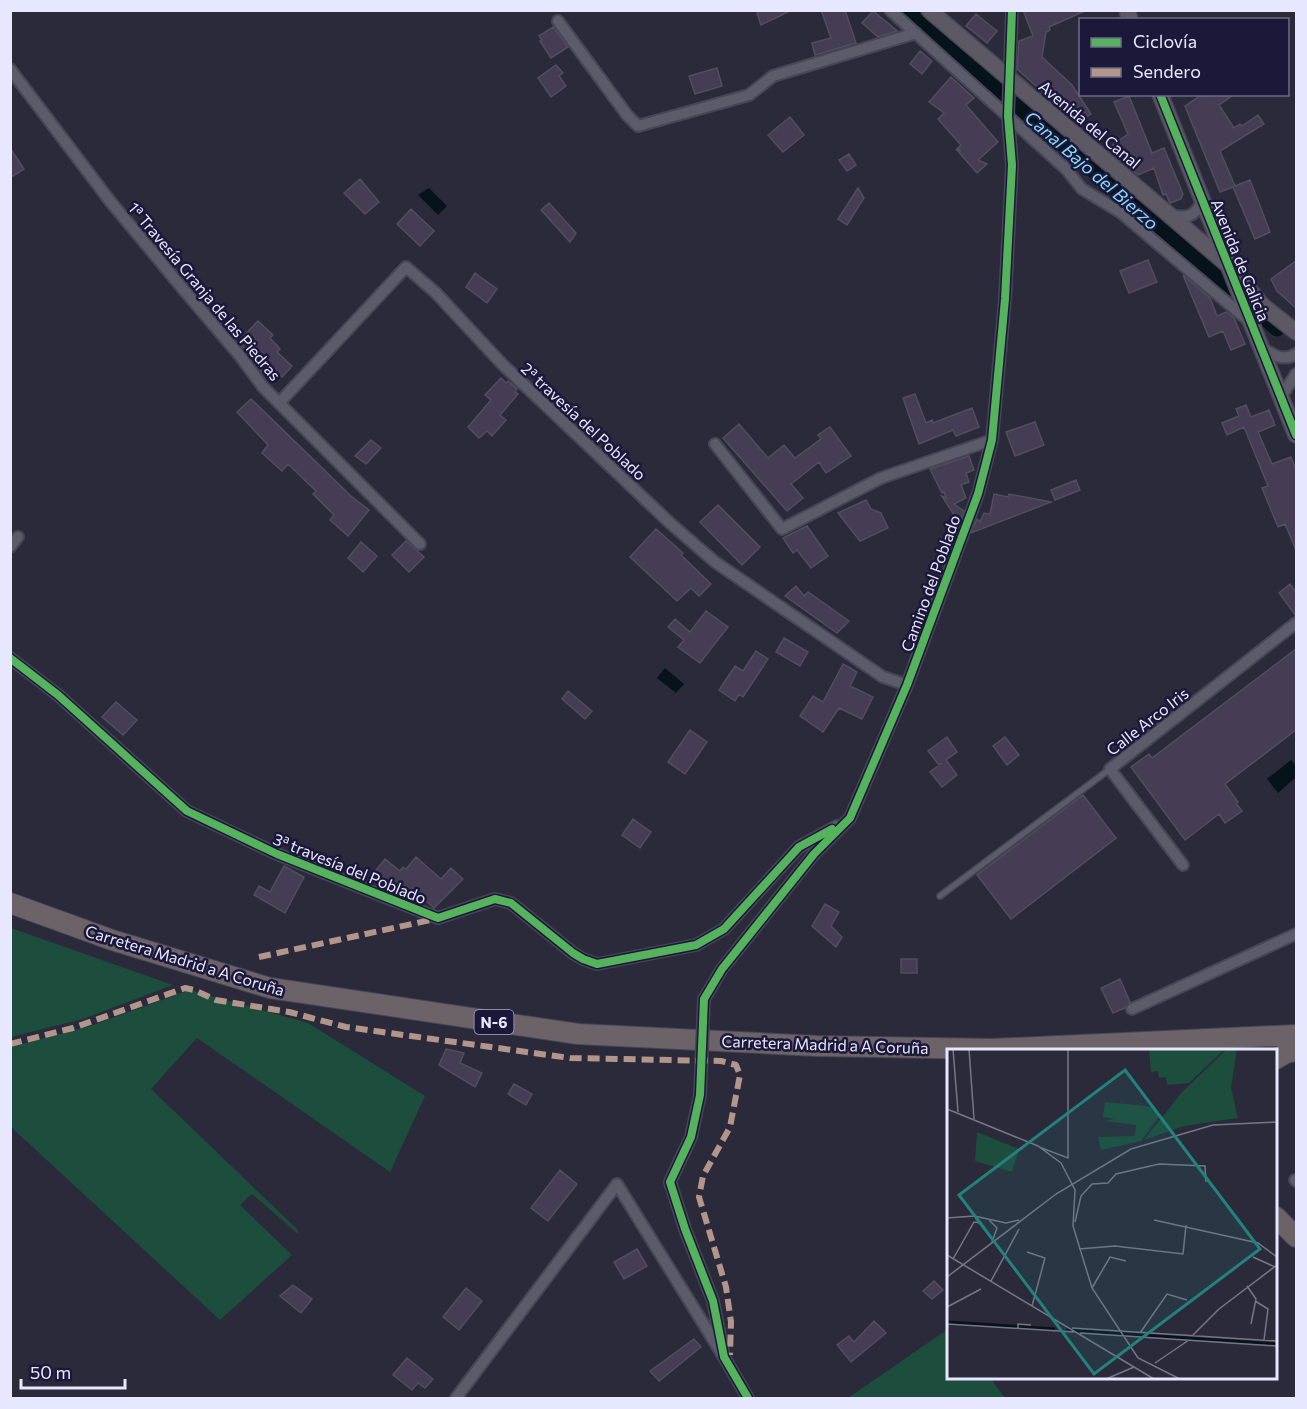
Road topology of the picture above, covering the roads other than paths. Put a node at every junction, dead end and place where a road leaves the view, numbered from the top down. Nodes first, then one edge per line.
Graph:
1 (890, 10) edge
2 (929, 10) edge
3 (1012, 10) edge
4 (558, 21) dead end
5 (916, 33) junction
6 (10, 69) edge
7 (1009, 79) junction
8 (1161, 96) edge
9 (1008, 116) junction
10 (1203, 201) junction
11 (1169, 215) junction
12 (1228, 265) junction
13 (1249, 318) junction
14 (1296, 332) edge
15 (1260, 346) junction
16 (1296, 354) edge
17 (1296, 374) edge
18 (1281, 397) junction
19 (280, 402) junction
20 (1296, 435) edge
21 (992, 440) junction
22 (715, 444) dead end
23 (18, 537) dead end
24 (420, 544) dead end
25 (10, 547) edge
26 (1296, 623) edge
27 (10, 658) edge
28 (907, 685) junction
29 (1110, 769) junction
30 (850, 818) junction
31 (1183, 865) dead end
32 (940, 896) dead end
33 (10, 903) edge
34 (1296, 934) edge
35 (1132, 1010) dead end
36 (1296, 1035) edge
37 (992, 1049) joint
38 (1296, 1051) edge
39 (1277, 1058) edge
40 (724, 1357) junction
41 (456, 1398) edge
42 (748, 1398) edge

1 - 5 street
2 - 7 street, Avenida del Canal
3 - 7 street, Camino del Poblado
4 - 5 street
5 - 9 street
6 - 19 street, 1ª Travesía Granja de las Piedras
7 - 9 street, Camino del Poblado
7 - 11 street, Avenida del Canal
8 - 10 street, Avenida de Galicia
9 - 13 street
9 - 21 street, Camino del Poblado
10 - 11 street
10 - 12 street, Avenida de Galicia
11 - 12 street, Avenida del Canal
12 - 13 street, Avenida de Galicia
12 - 14 street
13 - 15 street, Avenida de Galicia
15 - 16 street
15 - 18 street, Avenida de Galicia
17 - 18 street
18 - 20 street, Avenida de Galicia
19 - 24 street, 1ª Travesía Granja de las Piedras
19 - 28 street, 2ª travesía del Poblado
21 - 22 street
21 - 28 street, Camino del Poblado
23 - 25 street
26 - 29 street, Calle Arco Iris
27 - 30 street, 3ª travesía del Poblado
28 - 30 street, Camino del Poblado
29 - 31 street, Calle Arco Iris
29 - 32 lane
30 - 40 street, Camino del Poblado, bridge
33 - 37 highway, Carretera Madrid a A Coruña / N-6
34 - 35 street
36 - 37 highway, Carretera Madrid a A Coruña / N-6
38 - 39 highway
40 - 41 street
40 - 42 street

